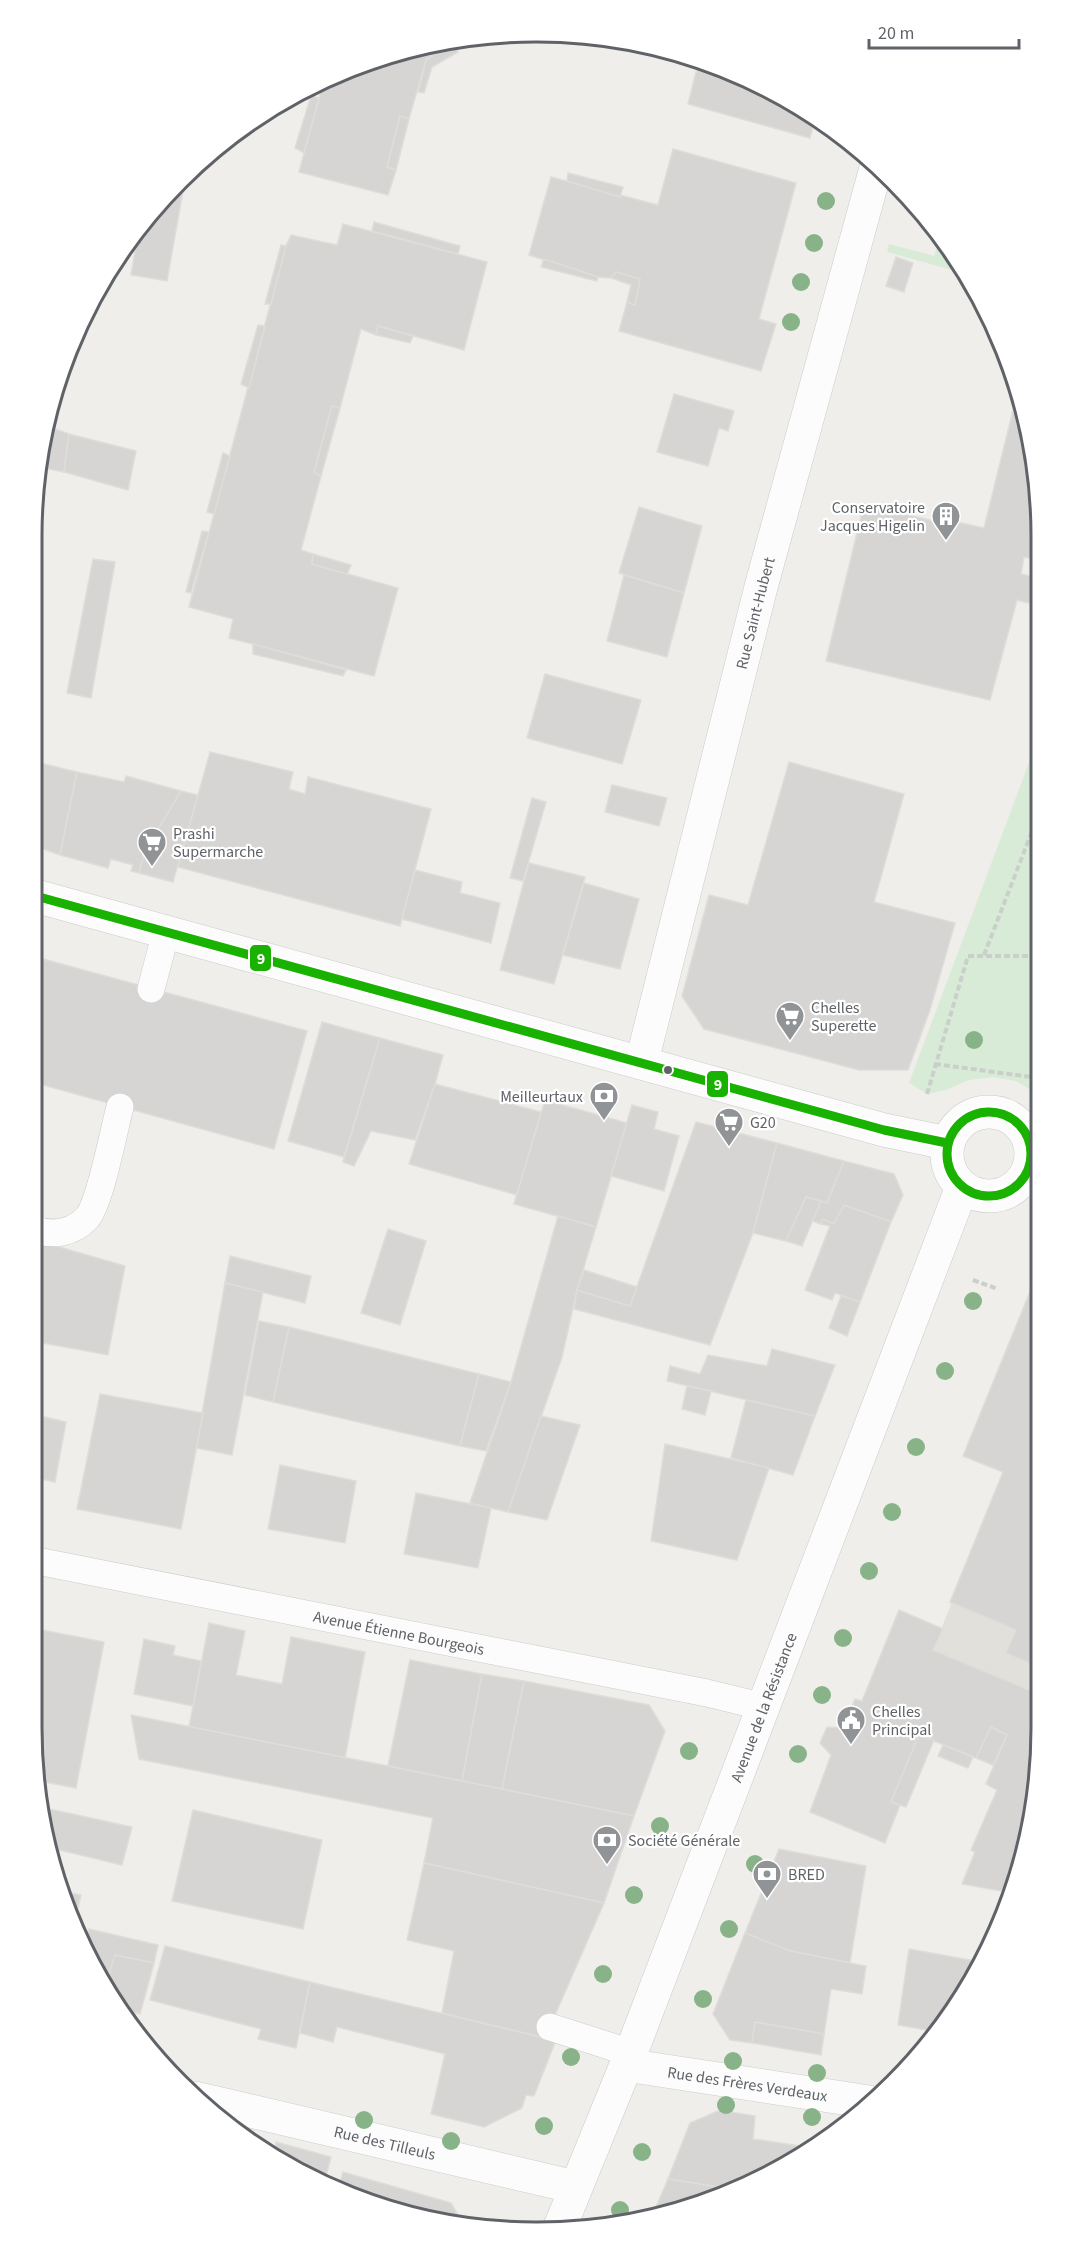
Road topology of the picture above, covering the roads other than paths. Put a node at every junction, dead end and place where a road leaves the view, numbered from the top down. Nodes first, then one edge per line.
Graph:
1 (874, 175) edge
2 (42, 898) edge
3 (166, 932) junction
4 (151, 989) dead end
5 (642, 1061) junction
6 (120, 1107) dead end
7 (1031, 1140) edge
8 (947, 1143) junction
9 (1031, 1160) edge
10 (962, 1187) junction
11 (42, 1231) edge
12 (42, 1562) edge
13 (764, 1707) junction
14 (550, 2027) dead end
15 (628, 2059) junction
16 (214, 2102) edge
17 (860, 2102) edge
18 (575, 2187) junction
19 (562, 2221) edge

1 - 5 street, Rue Saint-Hubert
2 - 3 street
3 - 4 lane
3 - 5 street
5 - 8 street
6 - 11 lane
7 - 8 street
8 - 10 street
9 - 10 street
10 - 13 street, Avenue de la Résistance
12 - 13 lane, Avenue Étienne Bourgeois
13 - 15 street, Avenue de la Résistance
14 - 15 lane
15 - 17 street, Rue des Frères Verdeaux
15 - 18 street, Avenue de la Résistance
16 - 18 street, Rue des Tilleuls
18 - 19 street, Avenue de la Résistance

